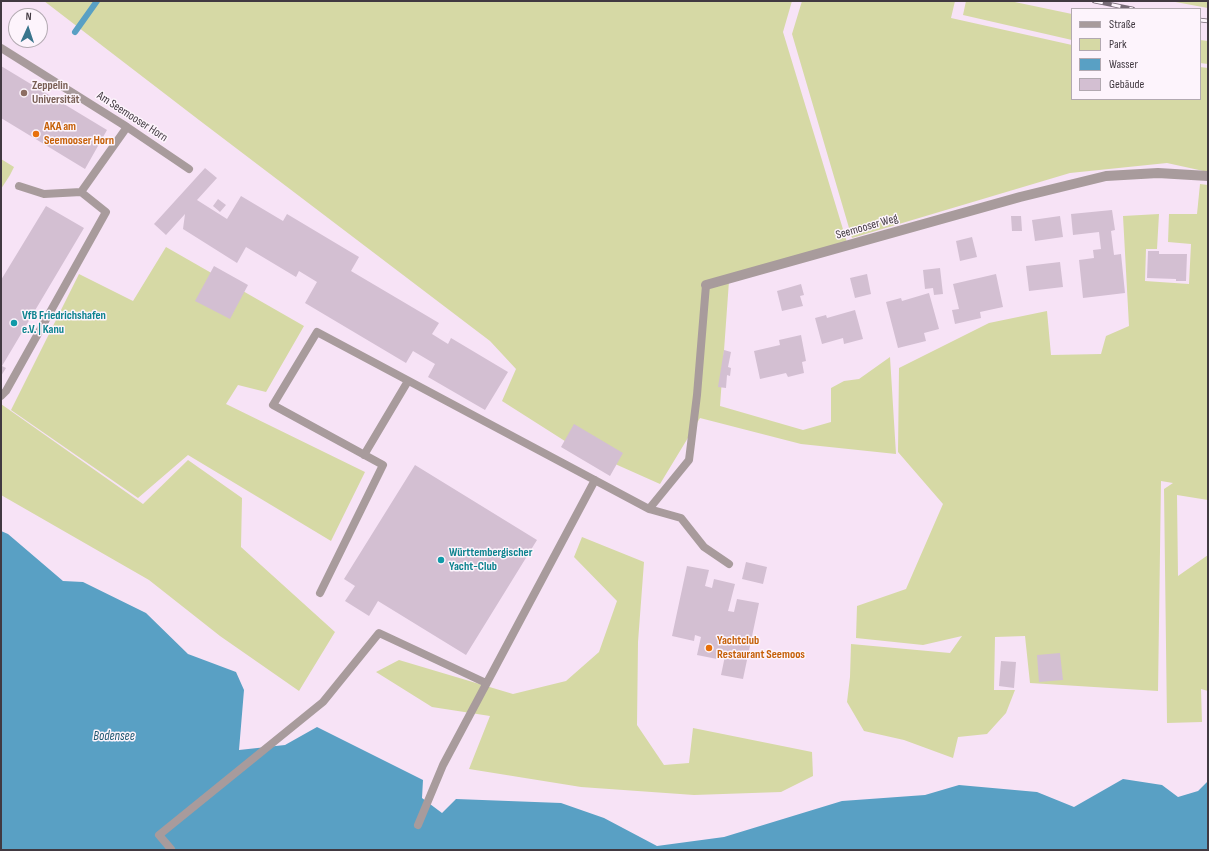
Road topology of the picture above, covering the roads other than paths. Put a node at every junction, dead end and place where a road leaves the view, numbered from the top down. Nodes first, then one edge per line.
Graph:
1 (1, 48) edge
2 (126, 128) junction
3 (189, 169) dead end
4 (1208, 176) edge
5 (19, 186) dead end
6 (81, 192) junction
7 (706, 285) joint
8 (408, 381) junction
9 (1, 396) edge
10 (364, 454) junction
11 (595, 480) junction
12 (649, 509) junction
13 (729, 564) dead end
14 (320, 593) dead end
15 (486, 683) junction
16 (418, 825) dead end
17 (171, 849) edge

1 - 2 lane, Am Seemooser Horn
2 - 3 lane, Am Seemooser Horn
2 - 6 lane
4 - 7 street, Seemooser Weg
5 - 6 lane
6 - 9 lane
7 - 12 lane, Seemooser Weg
8 - 10 lane
8 - 10 lane
8 - 11 lane
10 - 14 lane
11 - 12 lane
11 - 15 lane
12 - 13 lane
15 - 16 lane
15 - 17 lane

